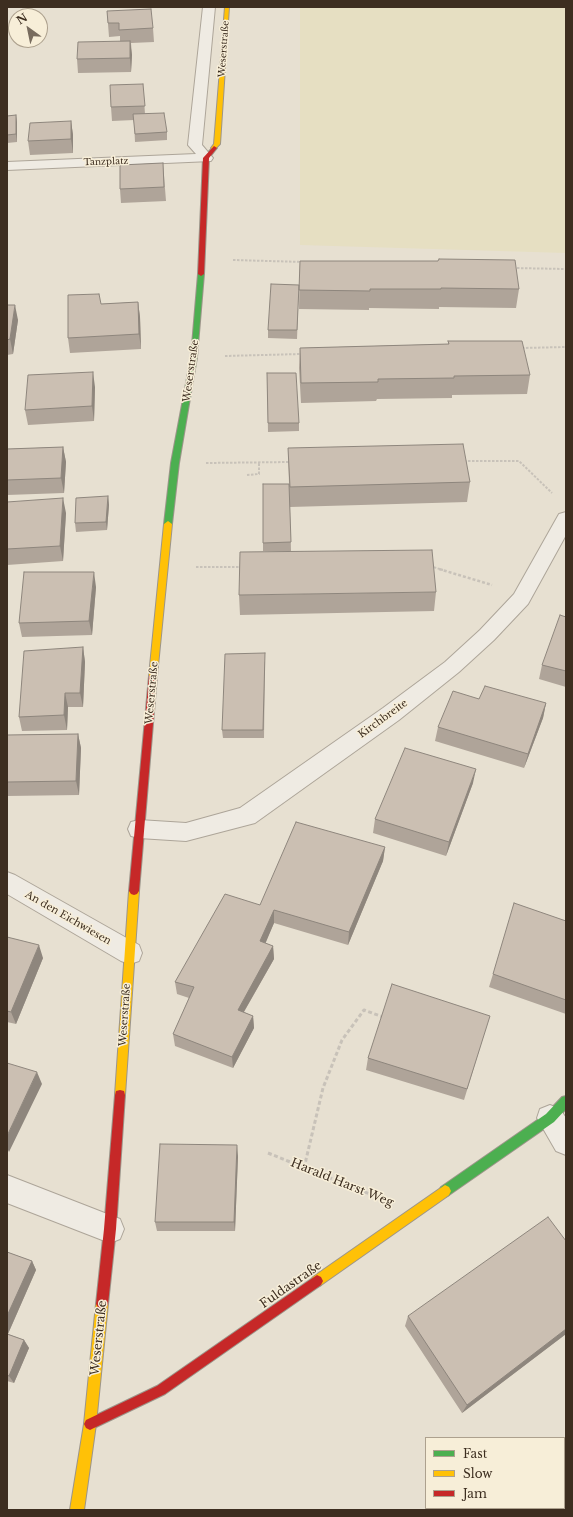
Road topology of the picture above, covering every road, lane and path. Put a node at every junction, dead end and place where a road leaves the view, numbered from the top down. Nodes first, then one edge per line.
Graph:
1 (209, 7) edge
2 (227, 7) edge
3 (206, 158) junction
4 (7, 166) edge
5 (202, 259) junction
6 (305, 262) edge
7 (511, 268) edge
8 (566, 269) edge
9 (566, 347) edge
10 (518, 348) edge
11 (305, 354) edge
12 (194, 357) junction
13 (464, 461) edge
14 (259, 462) junction
15 (299, 462) edge
16 (175, 463) junction
17 (247, 475) dead end
18 (553, 495) dead end
19 (566, 518) edge
20 (424, 566) edge
21 (164, 567) junction
22 (251, 567) edge
23 (521, 599) junction
24 (139, 828) junction
25 (7, 882) edge
26 (130, 953) junction
27 (384, 1017) edge
28 (558, 1110) edge
29 (566, 1142) edge
30 (268, 1153) dead end
31 (304, 1168) junction
32 (7, 1190) edge
33 (416, 1212) junction
34 (110, 1229) junction
35 (90, 1424) junction
36 (77, 1510) edge

1 - 3 street, Weserstraße
2 - 3 street, Weserstraße
3 - 4 street, Tanzplatz
3 - 5 street, Weserstraße
5 - 6 path
5 - 12 street, Weserstraße
7 - 8 path
9 - 10 path
11 - 12 path
12 - 16 street, Weserstraße
13 - 18 path
14 - 15 path
14 - 16 path
14 - 17 path
16 - 21 street, Weserstraße
19 - 23 street, Kirchbreite
20 - 23 path
21 - 22 path
21 - 24 street, Weserstraße
23 - 24 street, Kirchbreite
24 - 26 street, Weserstraße
25 - 26 street, An den Eichwiesen
26 - 34 street, Weserstraße
27 - 31 path
28 - 29 street
28 - 33 street, Fuldastraße
30 - 31 path, Harald Harst Weg
31 - 33 path, Harald Harst Weg
32 - 34 street
33 - 35 street, Fuldastraße
34 - 35 street, Weserstraße
35 - 36 street

